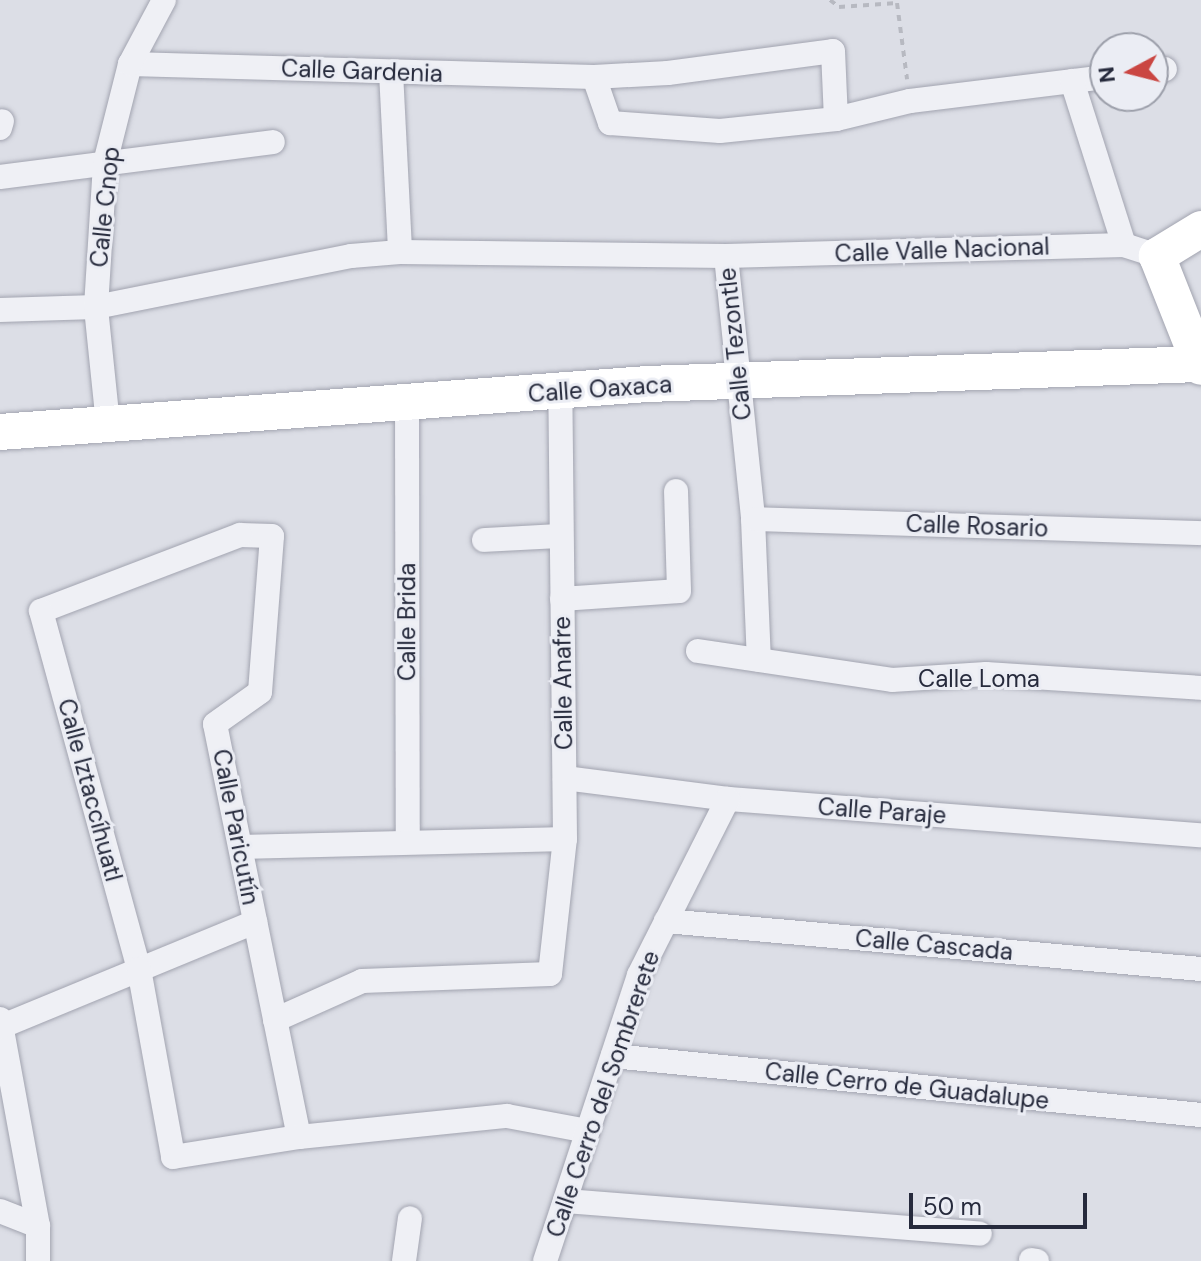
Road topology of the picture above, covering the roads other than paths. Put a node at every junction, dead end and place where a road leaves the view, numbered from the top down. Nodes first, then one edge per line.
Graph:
1 (164, 0) edge
2 (130, 64) junction
3 (391, 72) junction
4 (594, 77) junction
5 (1089, 79) edge
6 (1072, 81) junction
7 (836, 119) junction
8 (273, 142) dead end
9 (105, 163) junction
10 (0, 177) edge
11 (1201, 229) edge
12 (1141, 251) junction
13 (400, 252) junction
14 (726, 256) junction
15 (96, 307) junction
16 (0, 310) edge
17 (1201, 365) edge
18 (740, 382) junction
19 (560, 391) junction
20 (407, 402) junction
21 (108, 424) junction
22 (0, 432) edge
23 (676, 491) dead end
24 (753, 519) junction
25 (1201, 533) edge
26 (272, 536) joint
27 (561, 536) junction
28 (484, 540) dead end
29 (562, 599) junction
30 (698, 651) dead end
31 (759, 660) junction
32 (1201, 688) edge
33 (565, 778) junction
34 (728, 799) junction
35 (1201, 835) edge
36 (565, 839) junction
37 (408, 841) junction
38 (241, 847) junction
39 (666, 921) junction
40 (255, 922) junction
41 (139, 969) junction
42 (1201, 969) edge
43 (275, 1020) junction
44 (0, 1024) edge
45 (613, 1056) junction
46 (1201, 1115) edge
47 (588, 1131) junction
48 (299, 1137) junction
49 (565, 1201) junction
50 (0, 1211) edge
51 (410, 1218) dead end
52 (38, 1226) junction
53 (980, 1234) dead end
54 (1031, 1260) edge
55 (38, 1261) edge
56 (404, 1261) edge
57 (545, 1261) edge
58 (1037, 1261) edge

1 - 2 street, Calle Cnop
2 - 3 street, Calle Gardenia
2 - 9 street, Calle Cnop
3 - 4 street, Calle Gardenia
3 - 13 street
4 - 7 street
4 - 7 street, Calle Gardenia
5 - 6 street
6 - 7 street
6 - 12 street
8 - 9 street
9 - 10 street
9 - 15 street, Calle Cnop
11 - 12 street
12 - 14 street, Calle Valle Nacional
12 - 17 street
13 - 14 street, Calle Tezontle
13 - 15 street, Calle Tezontle
14 - 18 street, Calle Tezontle
15 - 16 street, Calle Tezontle
15 - 21 street, Calle Cnop
17 - 18 street, Calle Oaxaca
18 - 19 street, Calle Oaxaca
18 - 24 street, Calle Tezontle
19 - 20 street, Calle Oaxaca
19 - 27 street, Calle Anafre
20 - 21 street, Calle Oaxaca
20 - 37 street, Calle Brida
21 - 22 street, Calle Oaxaca
23 - 29 street
24 - 25 street, Calle Rosario
24 - 31 street, Calle Tezontle
26 - 38 street, Calle Paricutín
26 - 41 street, Calle Iztaccíhuatl
27 - 28 street
27 - 29 street, Calle Anafre
29 - 33 street, Calle Anafre
30 - 31 street, Calle Loma
31 - 32 street, Calle Loma
33 - 34 street, Calle Paraje
33 - 36 street, Calle Anafre
34 - 35 street, Calle Paraje
34 - 39 street, Calle Cerro del Sombrerete
36 - 37 street
36 - 43 street, Calle Anafre
37 - 38 street
38 - 40 street, Calle Paricutín
39 - 42 street, Calle Cascada
39 - 45 street, Calle Cerro del Sombrerete
40 - 41 street
40 - 43 street, Calle Paricutín
41 - 44 street
41 - 48 street, Calle Iztaccíhuatl
43 - 48 street, Calle Paricutín
44 - 52 street
45 - 46 street, Calle Cerro de Guadalupe
45 - 47 street, Calle Cerro del Sombrerete
47 - 48 street
47 - 49 street, Calle Cerro del Sombrerete
49 - 53 street
49 - 57 street, Calle Cerro del Sombrerete
50 - 52 street
51 - 56 street
52 - 55 street
54 - 58 street

